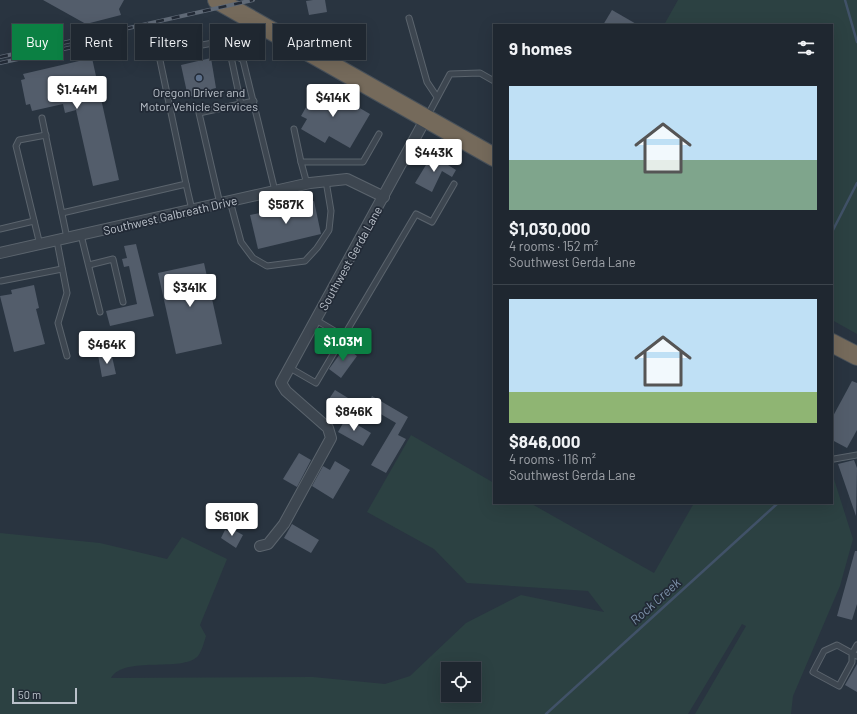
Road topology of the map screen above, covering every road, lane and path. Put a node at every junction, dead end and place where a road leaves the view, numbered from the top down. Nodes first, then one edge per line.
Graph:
1 (217, 0) edge
2 (409, 18) dead end
3 (160, 60) edge
4 (232, 60) edge
5 (243, 60) edge
6 (493, 80) edge
7 (438, 97) junction
8 (254, 102) junction
9 (241, 104) junction
10 (42, 118) dead end
11 (426, 118) junction
12 (294, 129) dead end
13 (46, 134) junction
14 (379, 134) dead end
15 (493, 156) edge
16 (302, 162) junction
17 (326, 181) junction
18 (186, 184) junction
19 (307, 184) junction
20 (454, 184) dead end
21 (275, 191) junction
22 (384, 196) junction
23 (225, 202) junction
24 (192, 210) junction
25 (62, 213) junction
26 (34, 221) junction
27 (0, 229) edge
28 (82, 235) junction
29 (68, 238) junction
30 (57, 241) junction
31 (40, 245) junction
32 (0, 254) edge
33 (89, 265) junction
34 (62, 269) junction
35 (2, 281) dead end
36 (123, 302) dead end
37 (100, 312) dead end
38 (316, 320) junction
39 (343, 336) junction
40 (833, 344) edge
41 (67, 356) dead end
42 (857, 356) edge
43 (290, 368) junction
44 (857, 455) edge
45 (834, 459) dead end
46 (260, 546) dead end
47 (857, 645) edge
48 (854, 655) edge

1 - 11 highway
2 - 7 lane
3 - 18 lane
4 - 9 lane
5 - 8 lane
6 - 7 lane
7 - 11 lane
8 - 9 lane
8 - 21 lane
9 - 23 lane
10 - 13 lane
11 - 15 highway
11 - 22 street, Southwest Gerda Lane
12 - 16 lane
13 - 25 lane
13 - 26 lane
14 - 16 lane
16 - 19 lane
17 - 19 street, Southwest Galbreath Drive
17 - 22 street, Southwest Galbreath Drive
17 - 23 lane
18 - 24 lane
18 - 25 lane
19 - 21 street, Southwest Galbreath Drive
20 - 39 lane
21 - 23 street, Southwest Galbreath Drive
22 - 38 street, Southwest Gerda Lane
23 - 24 street, Southwest Galbreath Drive
24 - 28 street, Southwest Galbreath Drive
25 - 29 lane
26 - 27 lane
26 - 31 lane
28 - 29 street, Southwest Galbreath Drive
28 - 33 lane
29 - 30 street, Southwest Galbreath Drive
30 - 31 street, Southwest Galbreath Drive
30 - 34 lane
31 - 32 street, Southwest Galbreath Drive
33 - 36 lane
33 - 37 lane
34 - 35 lane
34 - 41 lane
38 - 39 lane
38 - 43 street, Southwest Gerda Lane
39 - 43 lane
40 - 42 highway
43 - 46 street, Southwest Gerda Lane
44 - 45 lane
47 - 48 lane
48 - 48 lane

